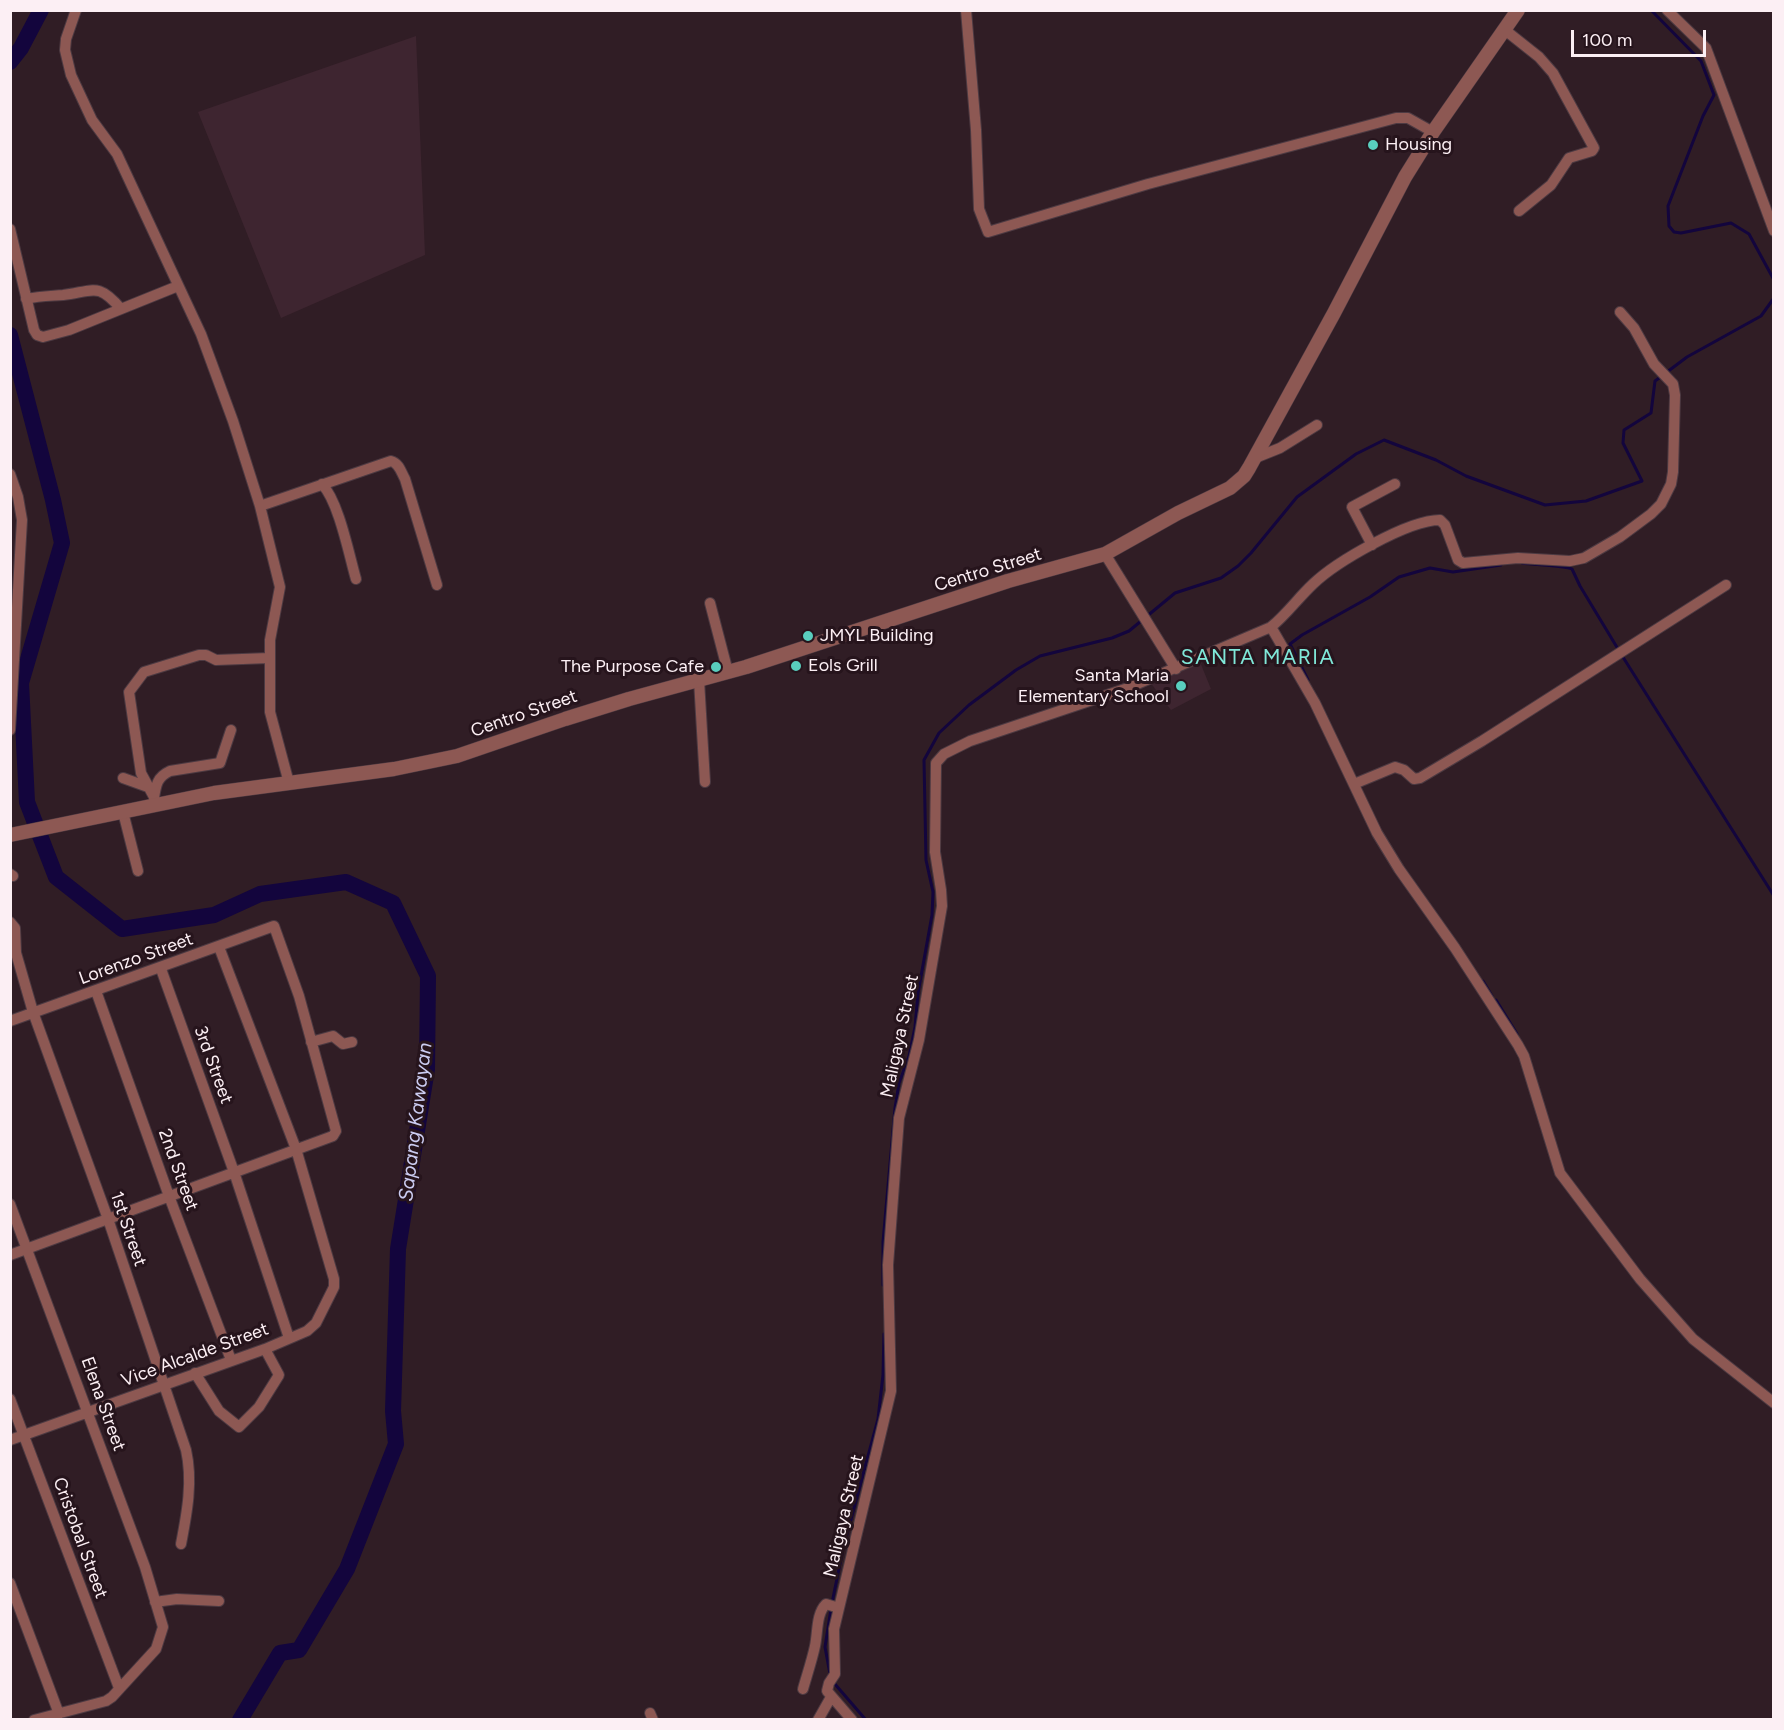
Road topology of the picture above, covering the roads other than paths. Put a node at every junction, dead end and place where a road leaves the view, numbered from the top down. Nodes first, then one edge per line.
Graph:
1 (76, 10) edge
2 (966, 10) edge
3 (1518, 10) edge
4 (1667, 10) edge
5 (1505, 30) junction
6 (1433, 132) junction
7 (1519, 210) dead end
8 (10, 229) edge
9 (1773, 231) edge
10 (178, 286) junction
11 (26, 298) junction
12 (121, 309) junction
13 (1620, 312) dead end
14 (1317, 425) dead end
15 (1256, 458) junction
16 (10, 474) edge
17 (322, 484) junction
18 (1395, 484) dead end
19 (260, 506) junction
20 (16, 517) edge
21 (1372, 545) junction
22 (1105, 554) junction
23 (356, 579) dead end
24 (437, 585) dead end
25 (1726, 585) dead end
26 (710, 603) dead end
27 (1270, 627) junction
28 (269, 658) junction
29 (1176, 669) junction
30 (728, 672) junction
31 (699, 680) junction
32 (10, 730) edge
33 (231, 730) dead end
34 (123, 778) dead end
35 (705, 782) dead end
36 (289, 783) junction
37 (1354, 784) junction
38 (148, 787) junction
39 (154, 801) junction
40 (123, 812) junction
41 (10, 835) edge
42 (138, 871) dead end
43 (13, 925) edge
44 (219, 947) junction
45 (160, 969) junction
46 (96, 991) junction
47 (33, 1012) junction
48 (10, 1021) edge
49 (311, 1042) junction
50 (352, 1042) dead end
51 (296, 1149) junction
52 (234, 1172) junction
53 (169, 1196) junction
54 (10, 1204) edge
55 (108, 1219) junction
56 (27, 1249) junction
57 (10, 1255) edge
58 (289, 1338) junction
59 (265, 1349) junction
60 (231, 1360) junction
61 (195, 1373) junction
62 (165, 1384) junction
63 (10, 1399) edge
64 (1773, 1403) edge
65 (88, 1411) junction
66 (24, 1435) junction
67 (10, 1440) edge
68 (181, 1544) dead end
69 (10, 1583) edge
70 (219, 1601) dead end
71 (155, 1602) junction
72 (835, 1606) junction
73 (118, 1688) junction
74 (803, 1689) dead end
75 (831, 1697) junction
76 (89, 1706) junction
77 (59, 1714) junction
78 (34, 1719) edge
79 (84, 1719) edge
80 (818, 1719) edge
81 (852, 1719) edge

1 - 10 street
2 - 6 street
3 - 5 street, Centro Street
4 - 9 street
5 - 6 street, Centro Street
5 - 7 street
6 - 15 street, Centro Street
8 - 11 street
10 - 12 street
10 - 19 street
11 - 12 street
11 - 12 street
13 - 21 street, Maligaya Street
14 - 15 street
15 - 22 street, Centro Street
16 - 20 street
17 - 19 street
17 - 23 street
17 - 24 street
18 - 21 street
19 - 28 street
20 - 32 street
21 - 27 street, Maligaya Street
22 - 29 street
22 - 30 street, Centro Street
25 - 37 street
26 - 30 street
27 - 29 street, Maligaya Street
27 - 37 street
28 - 36 street
28 - 38 street
29 - 72 street, Maligaya Street
30 - 31 street, Centro Street
31 - 35 street
31 - 36 street, Centro Street
33 - 39 street
34 - 38 street
36 - 39 street, Centro Street
37 - 64 street
38 - 39 street
39 - 40 street, Centro Street
40 - 41 street, Centro Street
40 - 42 street
43 - 47 street, 1st Street
44 - 45 street, Lorenzo Street
44 - 49 street, Lorenzo Street
44 - 51 street
45 - 46 street, Lorenzo Street
45 - 52 street, 3rd Street
46 - 47 street, Lorenzo Street
46 - 53 street, 2nd Street
47 - 48 street, Lorenzo Street
47 - 55 street, 1st Street
49 - 50 street
49 - 51 street
51 - 52 street
51 - 58 street, Vice Alcalde Street
52 - 53 street
52 - 58 street, 3rd Street
53 - 55 street
53 - 60 street, 2nd Street
54 - 56 street, Elena Street
55 - 56 street
55 - 62 street, 1st Street
56 - 57 street
56 - 65 street, Elena Street
58 - 59 street, Vice Alcalde Street
59 - 60 street, Vice Alcalde Street
59 - 61 street
60 - 61 street, Vice Alcalde Street
61 - 62 street, Vice Alcalde Street
62 - 65 street, Vice Alcalde Street
62 - 68 street, 1st Street
63 - 66 street, Cristobal Street
65 - 66 street, Vice Alcalde Street
65 - 71 street, Elena Street
66 - 67 street, Vice Alcalde Street
66 - 73 street, Cristobal Street
69 - 77 street
70 - 71 street
71 - 73 street, Elena Street
72 - 74 street
72 - 75 street, Maligaya Street
73 - 76 street
75 - 80 street
75 - 81 street
76 - 77 street
76 - 79 street
77 - 78 street

